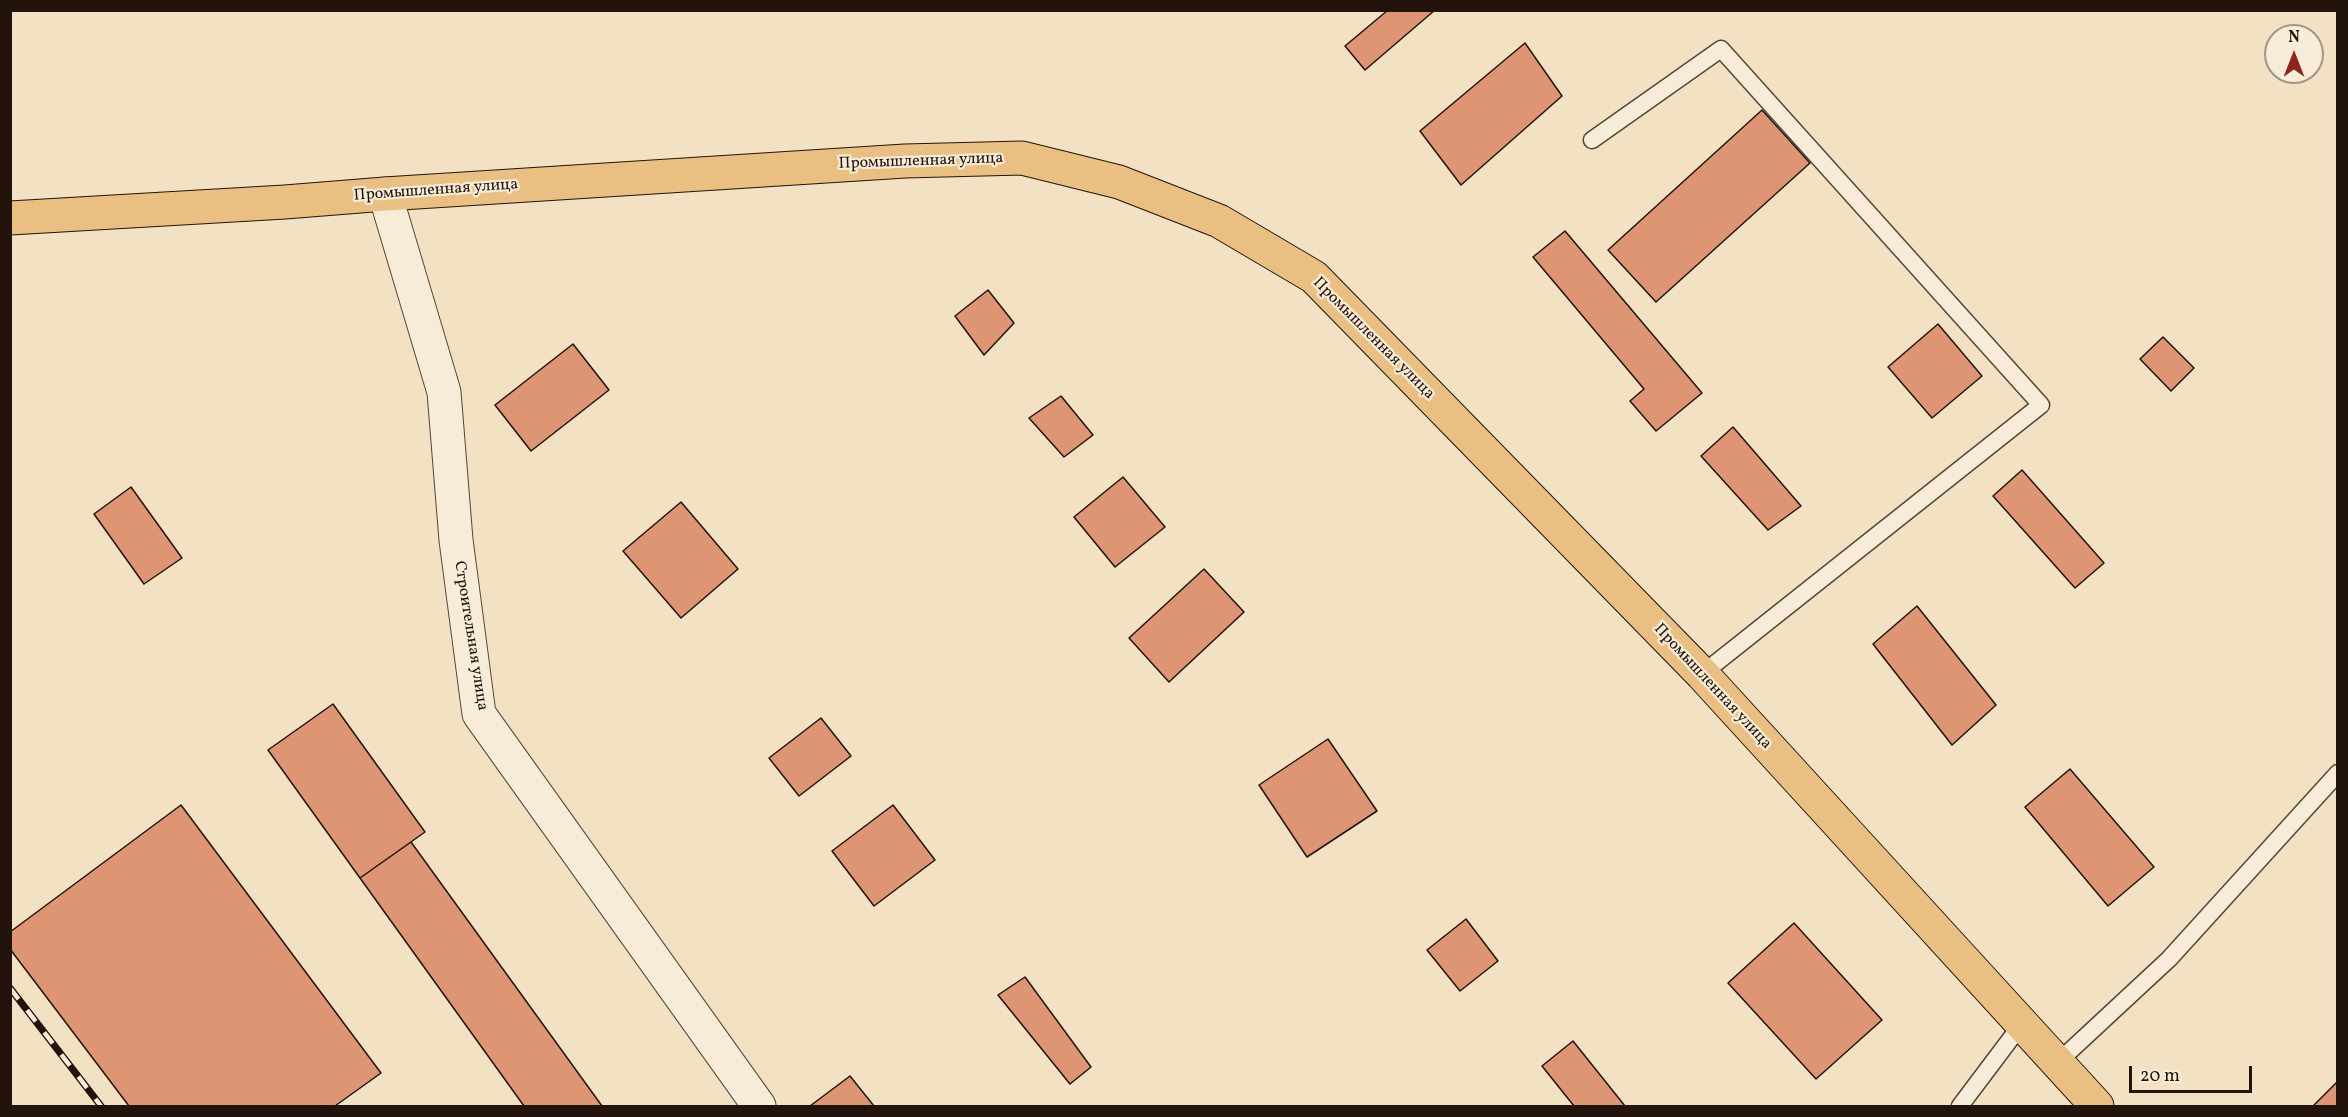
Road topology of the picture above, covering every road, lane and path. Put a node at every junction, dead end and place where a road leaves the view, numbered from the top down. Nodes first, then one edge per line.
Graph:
1 (1592, 140) dead end
2 (385, 194) junction
3 (10, 218) edge
4 (1702, 674) junction
5 (2337, 773) edge
6 (2021, 1025) junction
7 (2057, 1063) junction
8 (759, 1107) edge
9 (1960, 1107) edge
10 (2097, 1107) edge

1 - 4 lane
2 - 3 main road, Промышленная улица
2 - 4 main road, Промышленная улица
2 - 8 street, Строительная улица
4 - 6 main road, Промышленная улица
5 - 7 lane
6 - 7 main road, Промышленная улица
6 - 9 lane
7 - 10 main road, Промышленная улица

